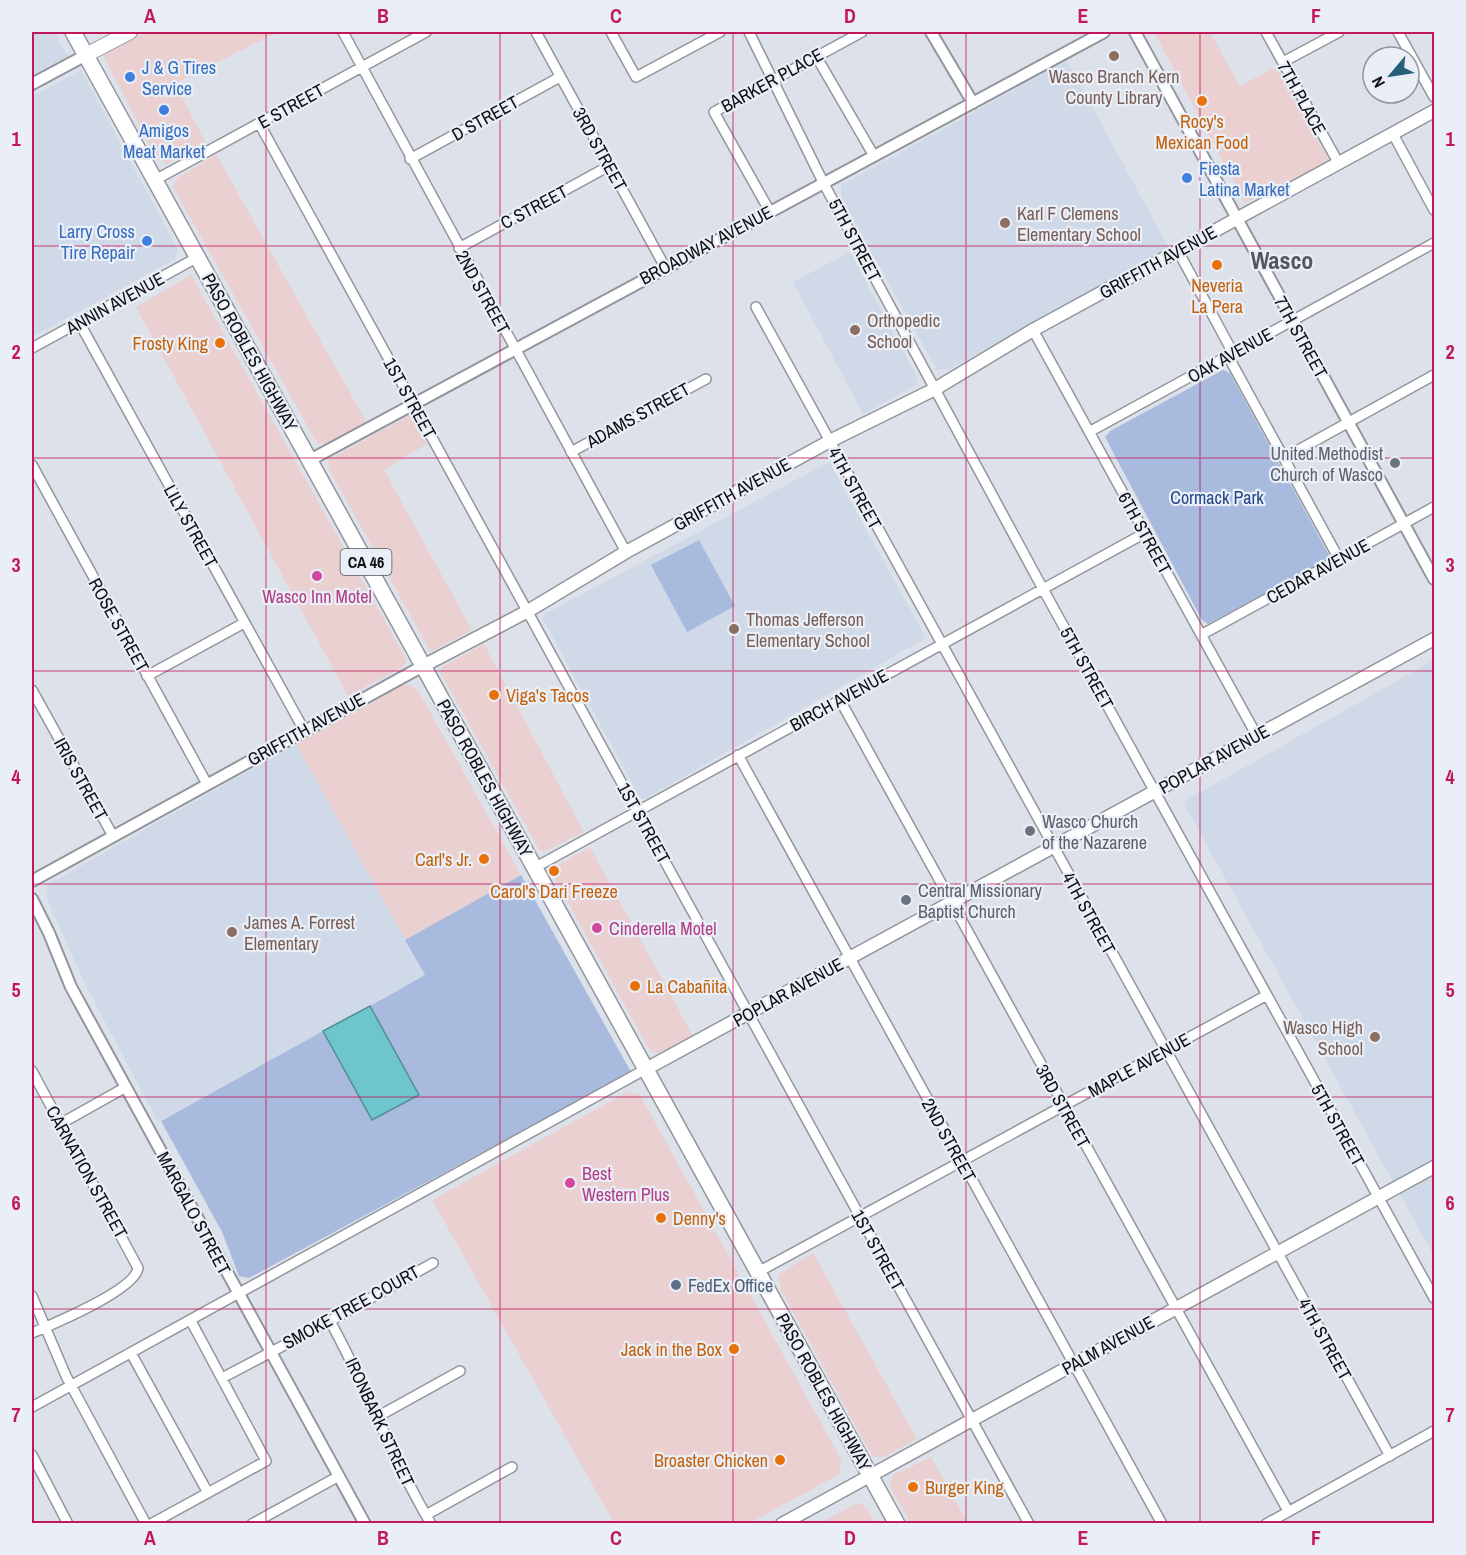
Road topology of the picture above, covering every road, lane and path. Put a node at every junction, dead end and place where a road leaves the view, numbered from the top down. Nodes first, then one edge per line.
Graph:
1 (73, 32) edge
2 (130, 32) edge
3 (343, 32) edge
4 (426, 32) edge
5 (536, 32) edge
6 (610, 32) edge
7 (720, 32) edge
8 (749, 32) edge
9 (862, 32) edge
10 (931, 32) edge
11 (1104, 32) edge
12 (1135, 32) edge
13 (1266, 32) edge
14 (1339, 32) edge
15 (1398, 32) edge
16 (86, 55) junction
17 (816, 56) junction
18 (1283, 62) junction
19 (362, 67) junction
20 (560, 77) junction
21 (772, 80) junction
22 (32, 84) edge
23 (1434, 97) edge
24 (973, 103) junction
25 (1434, 111) edge
26 (259, 123) junction
27 (1393, 134) junction
28 (874, 156) junction
29 (410, 159) junction
30 (1339, 164) junction
31 (609, 166) junction
32 (155, 180) junction
33 (824, 184) junction
34 (769, 210) junction
35 (1434, 210) edge
36 (1237, 219) junction
37 (1434, 243) edge
38 (459, 248) junction
39 (1178, 251) junction
40 (198, 257) junction
41 (665, 267) junction
42 (756, 307) dead end
43 (1293, 321) junction
44 (78, 322) junction
45 (1033, 330) junction
46 (32, 348) edge
47 (514, 349) junction
48 (1231, 355) junction
49 (1434, 375) edge
50 (705, 379) dead end
51 (935, 389) junction
52 (413, 404) junction
53 (1348, 422) junction
54 (1089, 432) junction
55 (830, 441) junction
56 (571, 452) junction
57 (1284, 458) junction
58 (310, 460) junction
59 (32, 466) edge
60 (1434, 507) edge
61 (1404, 524) junction
62 (1145, 533) junction
63 (626, 552) junction
64 (1340, 559) junction
65 (1434, 579) edge
66 (1043, 589) junction
67 (528, 610) junction
68 (244, 623) junction
69 (1201, 635) junction
70 (1434, 639) edge
71 (941, 644) junction
72 (423, 666) junction
73 (147, 676) junction
74 (32, 690) edge
75 (840, 700) junction
76 (304, 730) junction
77 (1257, 736) junction
78 (738, 755) junction
79 (207, 784) junction
80 (1155, 792) junction
81 (638, 812) junction
82 (113, 836) junction
83 (1053, 847) junction
84 (534, 868) junction
85 (32, 881) edge
86 (32, 898) edge
87 (951, 903) junction
88 (850, 958) junction
89 (1267, 995) junction
90 (748, 1013) junction
91 (1165, 1050) junction
92 (646, 1069) junction
93 (32, 1071) edge
94 (126, 1087) junction
95 (1063, 1106) junction
96 (60, 1124) junction
97 (961, 1161) junction
98 (1434, 1167) edge
99 (1378, 1198) junction
100 (860, 1217) junction
101 (1277, 1253) junction
102 (433, 1263) dead end
103 (758, 1272) junction
104 (238, 1295) junction
105 (32, 1296) edge
106 (1434, 1298) edge
107 (1175, 1309) junction
108 (191, 1320) junction
109 (330, 1321) junction
110 (45, 1327) junction
111 (32, 1333) edge
112 (269, 1351) junction
113 (131, 1353) junction
114 (1073, 1364) junction
115 (460, 1371) dead end
116 (222, 1378) junction
117 (71, 1386) junction
118 (32, 1407) edge
119 (377, 1417) junction
120 (971, 1420) junction
121 (1434, 1431) edge
122 (1390, 1456) junction
123 (32, 1457) edge
124 (512, 1467) dead end
125 (870, 1475) junction
126 (339, 1476) junction
127 (208, 1492) junction
128 (1288, 1511) junction
129 (428, 1519) edge
130 (68, 1524) edge
131 (146, 1524) edge
132 (151, 1524) edge
133 (252, 1524) edge
134 (365, 1524) edge
135 (782, 1524) edge
136 (897, 1524) edge
137 (1029, 1524) edge
138 (1162, 1524) edge
139 (1266, 1524) edge

1 - 16 highway, PASO ROBLES HIGHWAY
2 - 16 main road
3 - 19 street, 2ND STREET
4 - 19 street, E STREET
5 - 20 street, 3RD STREET
6 - 7 street
8 - 21 street, 5TH STREET
9 - 17 street, BARKER PLACE
10 - 24 street
11 - 24 street, BROADWAY AVENUE
12 - 36 street, 7TH STREET
13 - 18 street, 7TH PLACE
14 - 18 street
15 - 23 street
16 - 22 street
16 - 32 highway, PASO ROBLES HIGHWAY / CA 46
17 - 21 street, BARKER PLACE
17 - 28 street
18 - 30 street, 7TH PLACE
19 - 26 street, E STREET
19 - 29 street, 2ND STREET
20 - 29 street, D STREET
20 - 31 street, 3RD STREET
21 - 33 street, 5TH STREET
21 - 34 street, BARKER PLACE
24 - 28 street, BROADWAY AVENUE
25 - 27 main road, GRIFFITH AVENUE
26 - 32 street, E STREET
26 - 52 street, 1ST STREET
27 - 30 main road, GRIFFITH AVENUE
27 - 35 street
28 - 33 street, BROADWAY AVENUE
29 - 38 street, 2ND STREET
30 - 36 main road, GRIFFITH AVENUE
31 - 38 street, C STREET
31 - 41 street, 3RD STREET
32 - 40 highway, PASO ROBLES HIGHWAY / CA 46
33 - 34 street, BROADWAY AVENUE
33 - 51 street, 5TH STREET
34 - 41 street, BROADWAY AVENUE
36 - 39 main road, GRIFFITH AVENUE
36 - 43 street, 7TH STREET
37 - 43 street, OAK AVENUE
38 - 47 street, 2ND STREET
39 - 45 main road, GRIFFITH AVENUE
39 - 48 street
40 - 44 street, ANNIN AVENUE
40 - 58 highway, PASO ROBLES HIGHWAY / CA 46
41 - 47 street, BROADWAY AVENUE
42 - 55 street, 4TH STREET
43 - 48 street, OAK AVENUE
43 - 53 street, 7TH STREET
44 - 46 street, ANNIN AVENUE
44 - 68 street, LILY STREET
45 - 51 main road, GRIFFITH AVENUE
45 - 54 street, 6TH STREET
47 - 52 street, BROADWAY AVENUE
47 - 56 street, 2ND STREET
48 - 54 street, OAK AVENUE
48 - 57 street
49 - 53 street
50 - 56 street, ADAMS STREET
51 - 55 main road, GRIFFITH AVENUE
51 - 66 street, 5TH STREET
52 - 58 street, BROADWAY AVENUE
52 - 67 street, 1ST STREET
53 - 57 street
53 - 61 street, 7TH STREET
54 - 62 street, 6TH STREET
55 - 63 main road, GRIFFITH AVENUE
55 - 71 street, 4TH STREET
56 - 63 street, 2ND STREET
57 - 64 street
58 - 72 highway, PASO ROBLES HIGHWAY / CA 46
59 - 73 street, ROSE STREET
60 - 61 street, CEDAR AVENUE
61 - 64 street, CEDAR AVENUE
61 - 65 street, 7TH STREET
62 - 66 street, BIRCH AVENUE
62 - 69 street, 6TH STREET
63 - 67 main road, GRIFFITH AVENUE
64 - 69 street, CEDAR AVENUE
66 - 71 street, BIRCH AVENUE
66 - 80 street, 5TH STREET
67 - 72 main road, GRIFFITH AVENUE
67 - 81 street, 1ST STREET
68 - 73 street
68 - 76 street, LILY STREET
69 - 77 street, 6TH STREET
70 - 77 main road, POPLAR AVENUE
71 - 75 street, BIRCH AVENUE
71 - 83 street, 4TH STREET
72 - 76 street, GRIFFITH AVENUE
72 - 84 highway, PASO ROBLES HIGHWAY / CA 46
73 - 79 street, ROSE STREET
74 - 82 street, IRIS STREET
75 - 78 street, BIRCH AVENUE
75 - 87 street, 3RD STREET
76 - 79 street, GRIFFITH AVENUE
77 - 80 main road, POPLAR AVENUE
78 - 81 street, BIRCH AVENUE
78 - 88 street, 2ND STREET
79 - 82 street, GRIFFITH AVENUE
80 - 83 main road, POPLAR AVENUE
80 - 89 street, 5TH STREET
81 - 84 street, BIRCH AVENUE
81 - 90 street, 1ST STREET
82 - 85 street, GRIFFITH AVENUE
83 - 87 main road, POPLAR AVENUE
83 - 91 street, 4TH STREET
84 - 92 highway, PASO ROBLES HIGHWAY / CA 46
86 - 94 street, MARGALO STREET
87 - 88 main road, POPLAR AVENUE
87 - 95 street, 3RD STREET
88 - 90 main road, POPLAR AVENUE
88 - 97 street, 2ND STREET
89 - 91 street, MAPLE AVENUE
89 - 99 street, 5TH STREET
90 - 92 main road, POPLAR AVENUE
90 - 100 street, 1ST STREET
91 - 95 street, MAPLE AVENUE
91 - 101 street, 4TH STREET
92 - 103 highway, PASO ROBLES HIGHWAY / CA 46
92 - 104 street
93 - 96 street, CARNATION STREET
94 - 96 street
94 - 104 street, MARGALO STREET
95 - 97 street, MAPLE AVENUE
95 - 107 street, 3RD STREET
96 - 110 street, CARNATION STREET
97 - 100 street, MAPLE AVENUE
97 - 114 street, 2ND STREET
98 - 99 main road, PALM AVENUE
99 - 101 main road, PALM AVENUE
99 - 106 street, 5TH STREET
100 - 103 street, MAPLE AVENUE
100 - 120 street, 1ST STREET
101 - 107 main road, PALM AVENUE
101 - 122 street, 4TH STREET
102 - 109 street, SMOKE TREE COURT
103 - 125 highway, PASO ROBLES HIGHWAY / CA 46
104 - 108 street
104 - 112 street, MARGALO STREET
105 - 110 street
107 - 114 main road, PALM AVENUE
107 - 128 street, 3RD STREET
108 - 113 street
108 - 116 street
109 - 112 street, SMOKE TREE COURT
109 - 119 street, IRONBARK STREET
110 - 111 street
110 - 117 street
112 - 116 street, SMOKE TREE COURT
112 - 126 street, MARGALO STREET
113 - 117 street
113 - 127 street
114 - 120 main road, PALM AVENUE
114 - 138 street, 2ND STREET
115 - 119 street
116 - 127 street
117 - 118 street
117 - 131 street
119 - 129 street, IRONBARK STREET
120 - 125 main road, PALM AVENUE
120 - 137 street, 1ST STREET
121 - 122 street
122 - 128 street
123 - 130 street
124 - 129 street
125 - 135 main road, PALM AVENUE
125 - 136 highway, PASO ROBLES HIGHWAY / CA 46
126 - 133 street
126 - 134 street, MARGALO STREET
127 - 132 street
128 - 139 street

